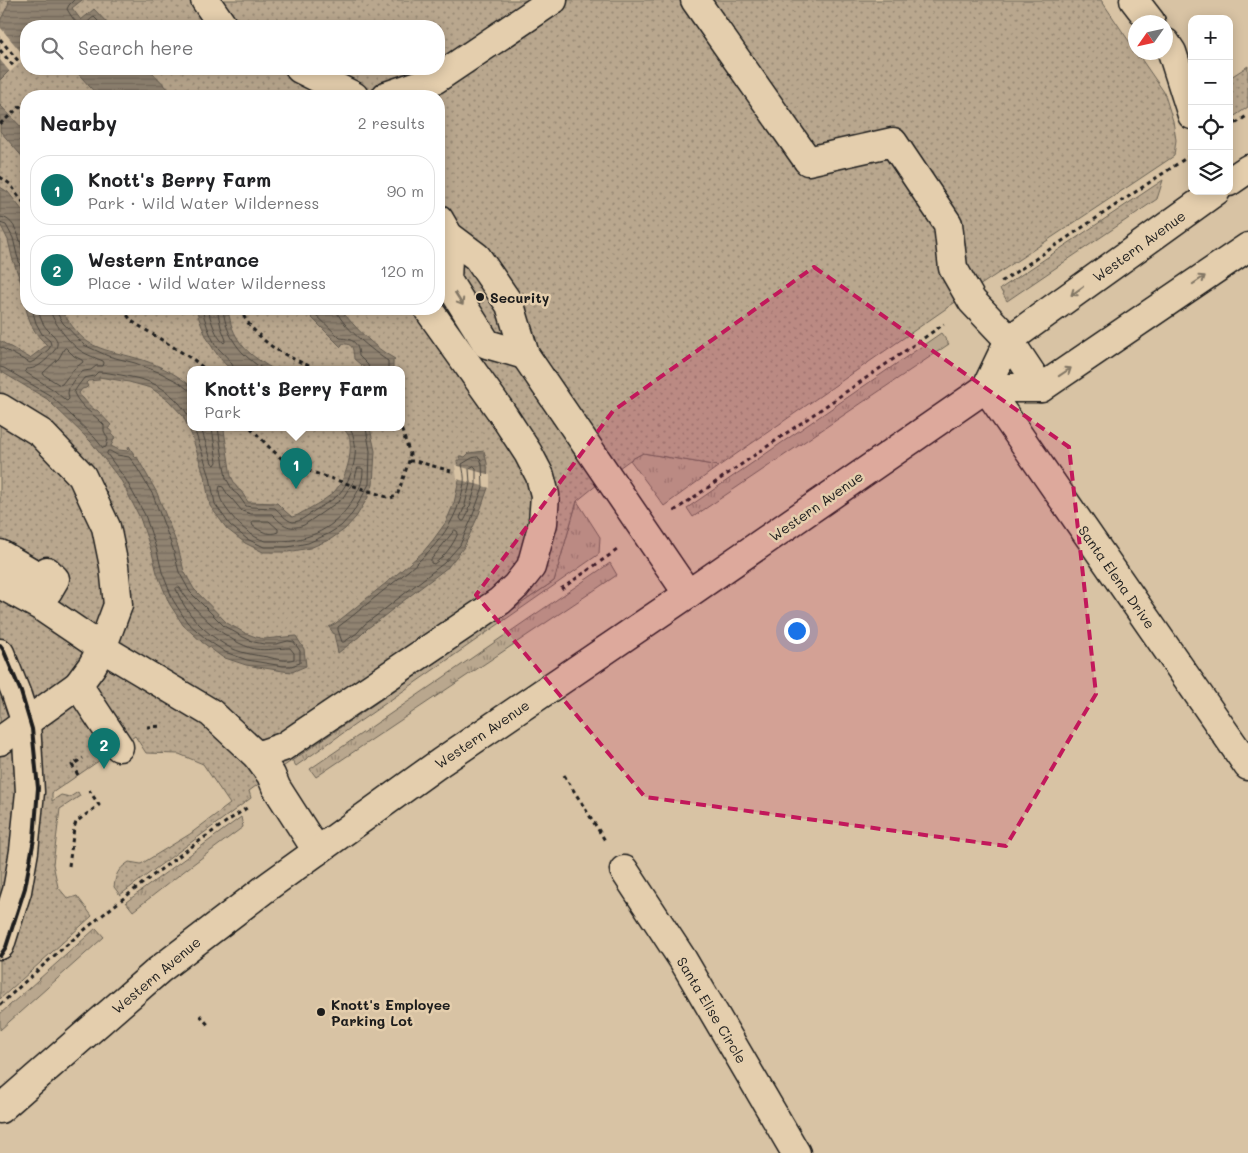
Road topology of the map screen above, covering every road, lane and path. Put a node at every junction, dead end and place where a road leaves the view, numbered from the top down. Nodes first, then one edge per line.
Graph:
1 (206, 0) edge
2 (553, 0) edge
3 (696, 0) edge
4 (1134, 0) edge
5 (1146, 15) edge
6 (220, 20) edge
7 (0, 40) edge
8 (0, 50) edge
9 (1173, 55) edge
10 (20, 63) dead end
11 (15, 68) dead end
12 (445, 73) edge
13 (312, 75) edge
14 (442, 75) edge
15 (342, 90) edge
16 (404, 90) edge
17 (1189, 105) edge
18 (20, 107) edge
19 (1248, 115) edge
20 (0, 124) edge
21 (1233, 125) edge
22 (1188, 157) edge
23 (1248, 169) edge
24 (0, 177) edge
25 (1233, 179) edge
26 (20, 198) edge
27 (1191, 198) edge
28 (445, 235) edge
29 (1248, 247) edge
30 (445, 261) edge
31 (972, 301) junction
32 (127, 315) edge
33 (243, 315) edge
34 (432, 315) edge
35 (1009, 340) junction
36 (525, 355) junction
37 (201, 366) edge
38 (311, 366) edge
39 (986, 388) junction
40 (1041, 388) junction
41 (0, 408) edge
42 (254, 431) edge
43 (402, 431) edge
44 (409, 461) junction
45 (451, 471) dead end
46 (645, 531) junction
47 (0, 554) edge
48 (0, 562) edge
49 (0, 584) edge
50 (555, 593) dead end
51 (688, 594) junction
52 (102, 648) junction
53 (0, 653) edge
54 (78, 685) junction
55 (26, 723) junction
56 (0, 741) edge
57 (119, 746) dead end
58 (257, 756) junction
59 (1248, 766) edge
60 (564, 775) dead end
61 (276, 787) junction
62 (89, 790) dead end
63 (317, 851) junction
64 (69, 866) dead end
65 (624, 870) joint
66 (0, 946) edge
67 (0, 1005) edge
68 (200, 1015) dead end
69 (209, 1026) dead end
70 (0, 1110) edge
71 (796, 1153) edge

1 - 6 main road
2 - 12 main road
3 - 31 main road
4 - 5 main road
7 - 10 path
8 - 11 path
9 - 17 main road
13 - 15 main road
14 - 16 main road
18 - 20 path
19 - 21 path
22 - 31 path
23 - 25 main road
24 - 26 path
27 -> 35 main road, Western Avenue
28 - 36 main road
40 -> 29 main road
30 -> 36 main road
31 - 35 main road
31 - 46 path
32 - 37 path
33 - 38 path
34 - 58 main road
35 - 39 main road, Western Avenue
35 - 40 main road
36 - 46 main road
39 - 40 main road
39 - 51 main road, Western Avenue
39 - 59 main road, Santa Elena Drive
41 - 52 main road
42 - 44 path
43 - 44 path
44 - 45 path
46 - 50 path
46 - 51 main road
47 - 48 main road
49 - 52 main road
51 - 63 main road, Western Avenue
52 - 54 main road
52 - 58 main road
53 - 55 main road
54 - 55 main road
54 - 57 main road
55 - 56 main road
55 - 66 main road
58 - 61 main road
60 - 65 path
61 - 63 main road
61 - 67 path
62 - 64 path
63 - 70 main road, Western Avenue
65 - 71 main road, Santa Elise Circle
68 - 69 path

